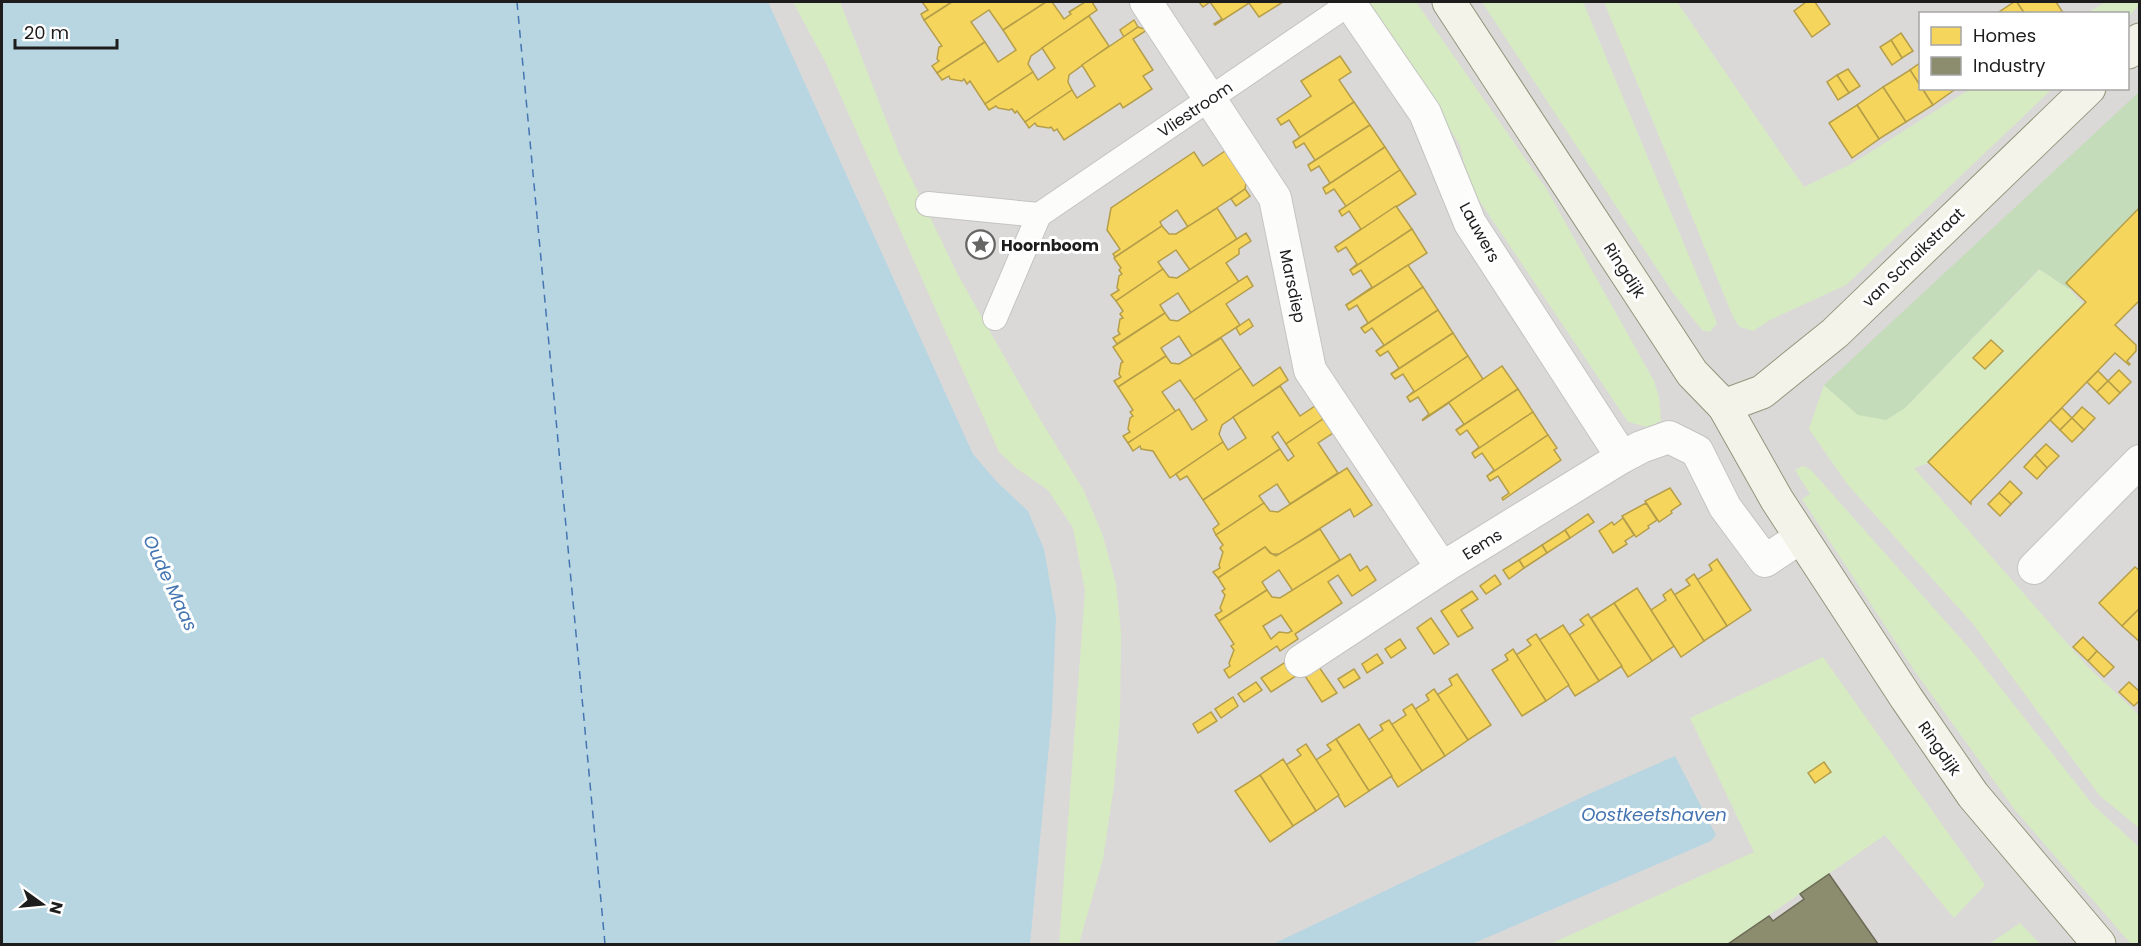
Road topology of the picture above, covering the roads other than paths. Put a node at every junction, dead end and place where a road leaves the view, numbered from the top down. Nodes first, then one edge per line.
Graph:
1 (1146, 2) edge
2 (1350, 2) edge
3 (1449, 2) edge
4 (2087, 90) edge
5 (1211, 99) junction
6 (928, 204) dead end
7 (1039, 215) junction
8 (995, 318) dead end
9 (1724, 406) junction
10 (1622, 457) junction
11 (2138, 467) edge
12 (1801, 537) junction
13 (1442, 568) junction
14 (2034, 568) dead end
15 (1301, 661) dead end
16 (2099, 945) edge

1 - 5 street, Marsdiep
2 - 5 street, Vliestroom
2 - 10 street, Lauwers
3 - 9 main road, Ringdijk
4 - 9 main road, van Schaikstraat
5 - 7 street, Vliestroom
5 - 13 street, Marsdiep
6 - 7 street
7 - 8 street
9 - 12 main road, Ringdijk
10 - 12 street, Eems
10 - 13 street, Eems
11 - 14 street
12 - 16 main road, Ringdijk
13 - 15 street, Eems

